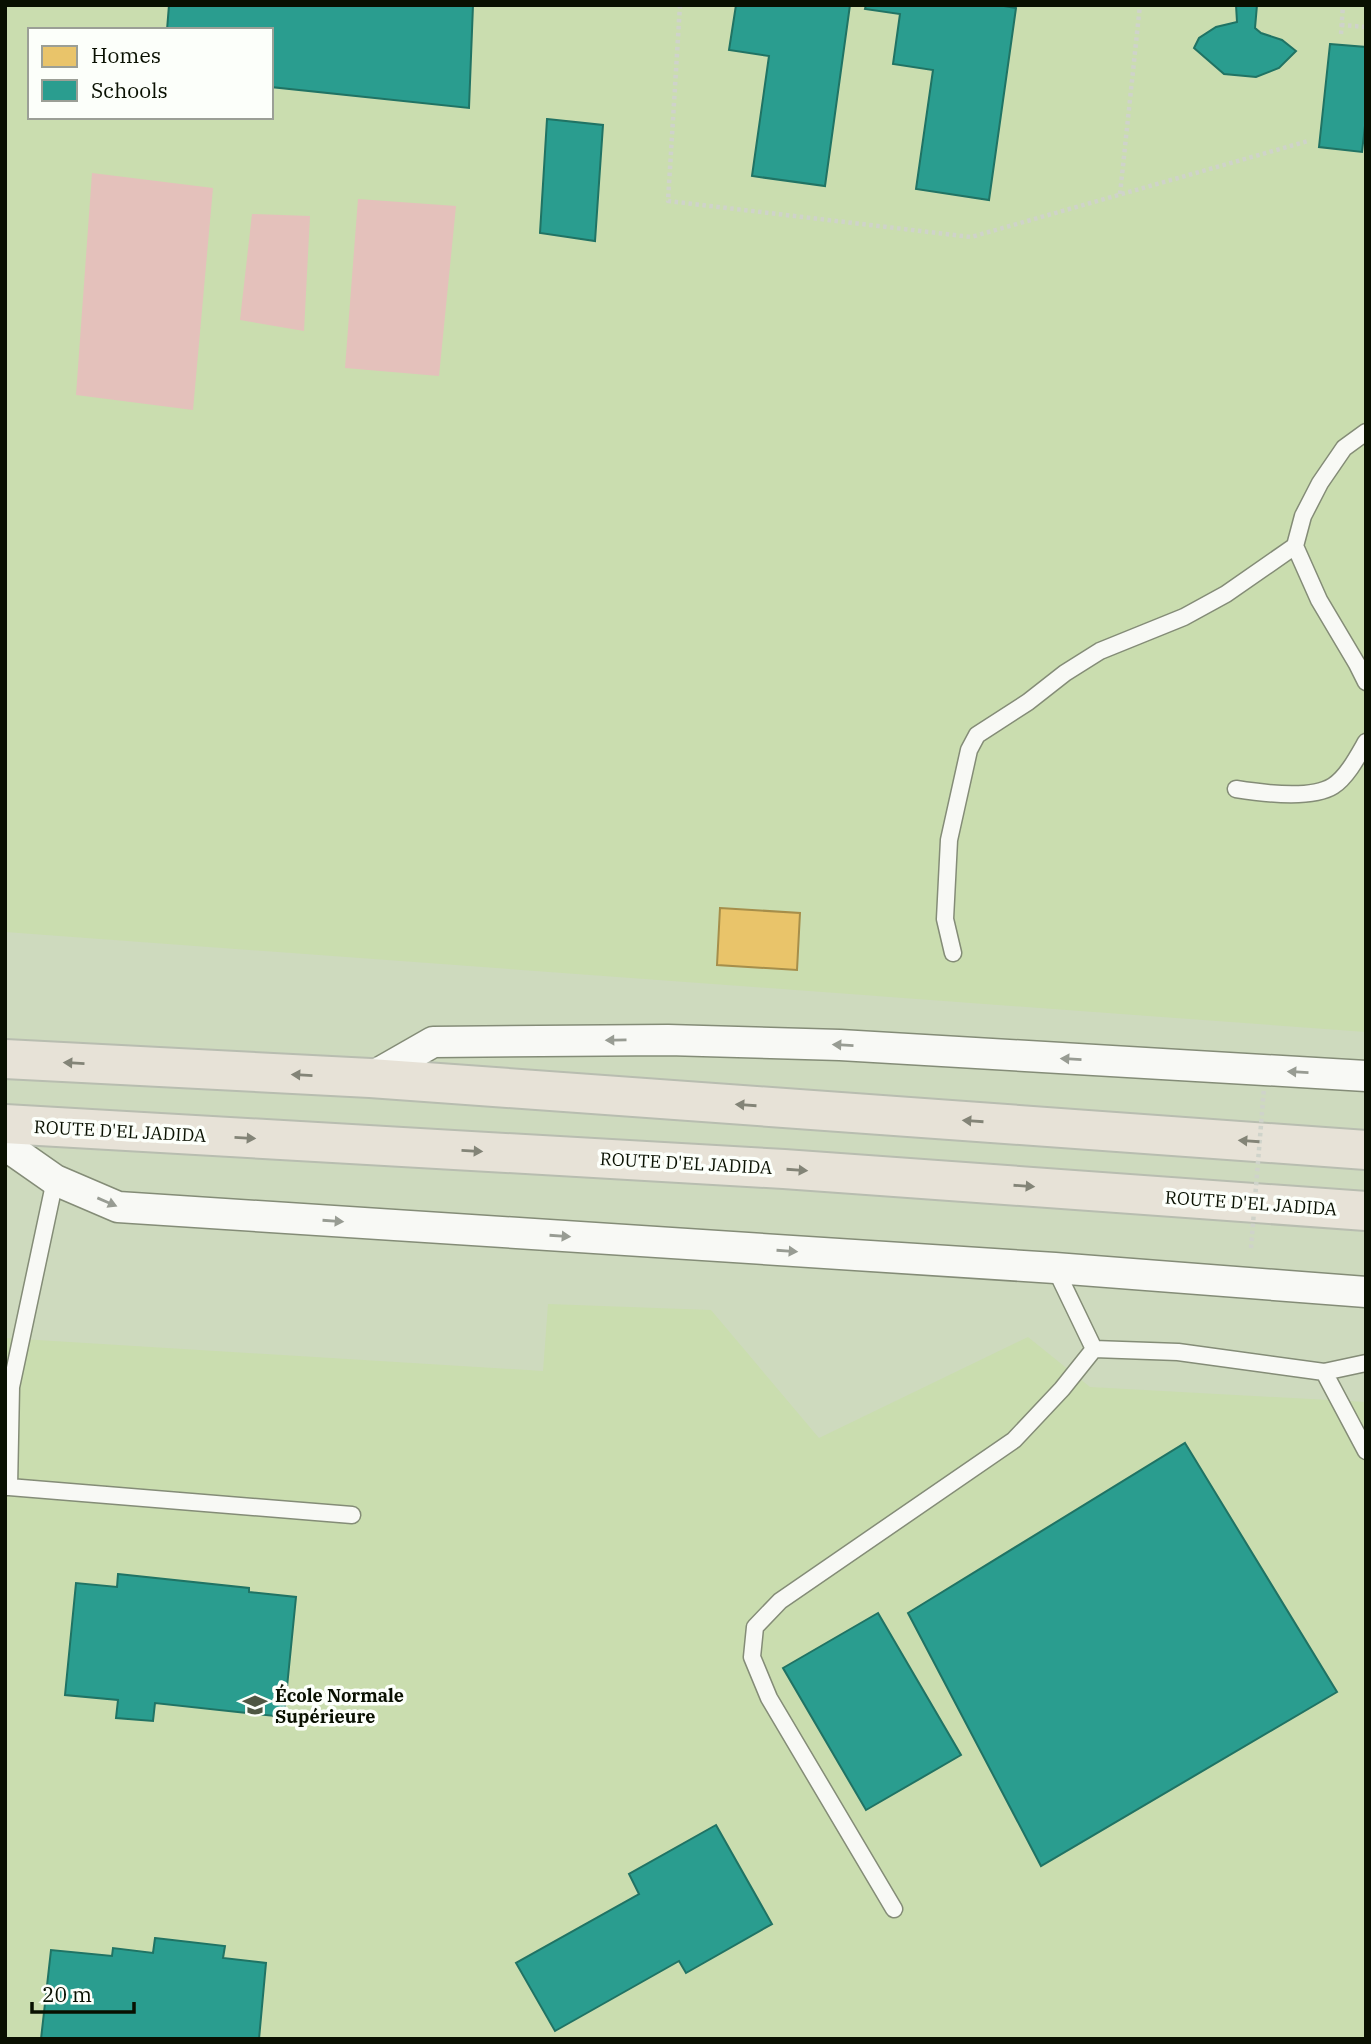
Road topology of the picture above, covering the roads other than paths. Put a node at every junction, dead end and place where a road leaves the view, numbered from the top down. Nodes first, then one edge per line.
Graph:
1 (1366, 432) edge
2 (1295, 546) junction
3 (1366, 682) edge
4 (1366, 742) edge
5 (1236, 789) dead end
6 (953, 953) dead end
7 (19, 1060) edge
8 (1366, 1076) edge
9 (370, 1079) junction
10 (5, 1124) edge
11 (5, 1145) edge
12 (1366, 1150) edge
13 (55, 1180) junction
14 (1366, 1211) edge
15 (1055, 1268) junction
16 (1366, 1292) edge
17 (1094, 1349) junction
18 (1366, 1363) edge
19 (1324, 1372) junction
20 (1366, 1451) edge
21 (7, 1487) edge
22 (352, 1515) dead end
23 (894, 1909) dead end

1 - 2 lane
2 - 3 lane
2 - 6 lane
4 - 5 lane
9 -> 7 highway
8 -> 9 street
12 -> 9 highway
10 -> 14 highway, ROUTE D'EL JADIDA
11 - 13 street
13 -> 15 street
13 - 21 lane
15 - 16 street
15 - 17 lane
17 - 19 lane
17 - 23 lane
18 - 19 lane
19 - 20 lane
21 - 22 lane

